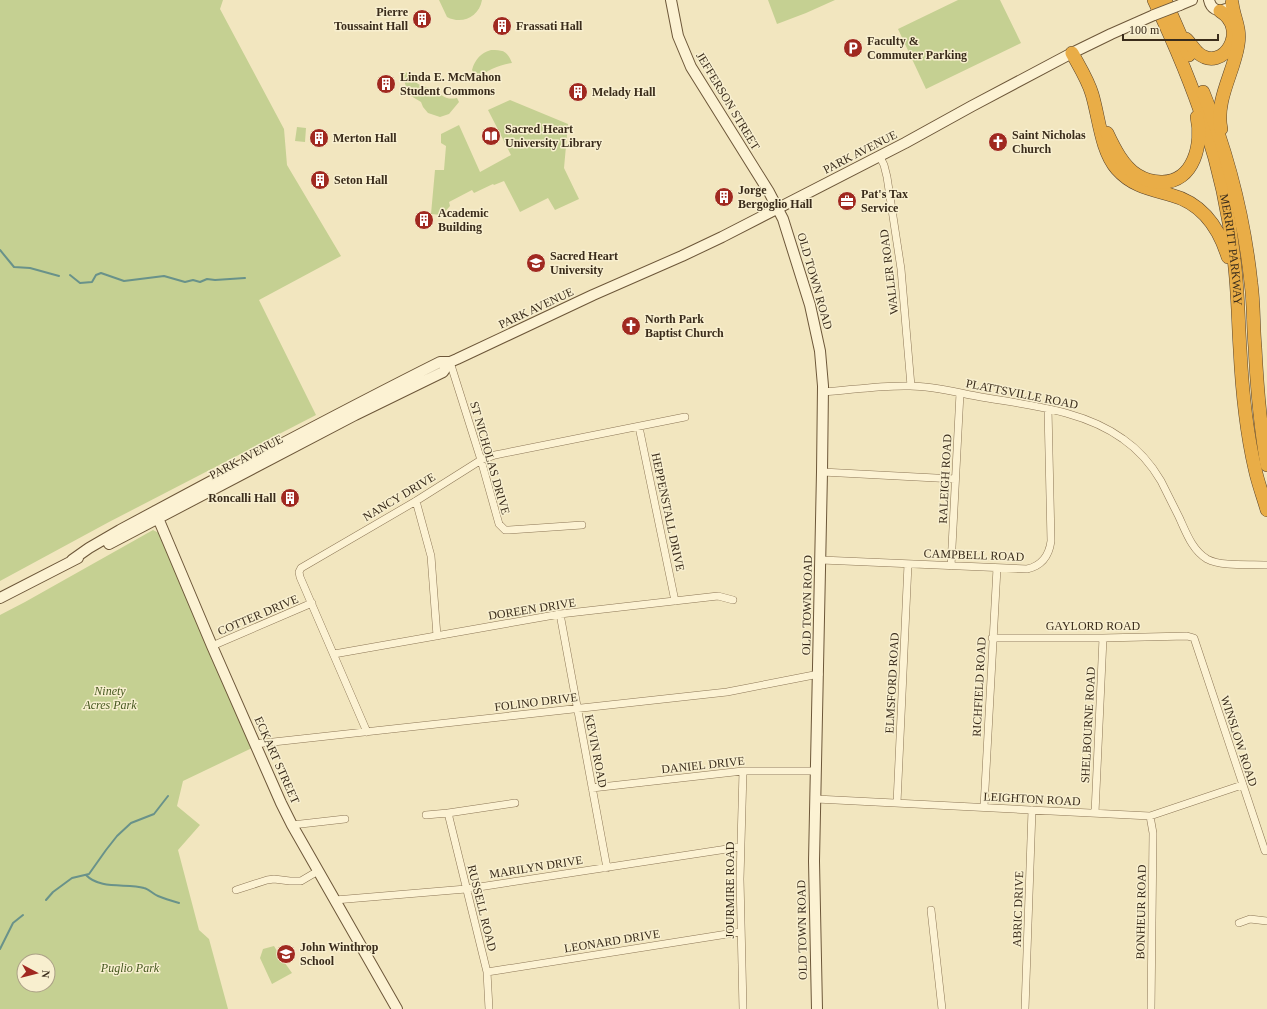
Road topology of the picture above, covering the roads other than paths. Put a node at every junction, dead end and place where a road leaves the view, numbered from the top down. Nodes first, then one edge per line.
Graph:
1 (671, 0) edge
2 (1154, 0) edge
3 (1165, 0) edge
4 (1192, 0) edge
5 (1207, 1) edge
6 (1232, 1) edge
7 (1220, 11) junction
8 (1179, 30) junction
9 (1072, 53) junction
10 (1188, 78) junction
11 (1099, 118) junction
12 (880, 156) junction
13 (1230, 169) junction
14 (778, 209) junction
15 (1236, 288) junction
16 (450, 362) junction
17 (911, 386) junction
18 (823, 392) junction
19 (960, 393) junction
20 (1048, 409) junction
21 (685, 417) dead end
22 (639, 427) junction
23 (480, 460) junction
24 (1267, 465) edge
25 (822, 472) junction
26 (956, 479) junction
27 (416, 501) junction
28 (1267, 510) edge
29 (157, 515) junction
30 (582, 525) dead end
31 (821, 560) junction
32 (908, 564) junction
33 (1267, 565) edge
34 (951, 566) junction
35 (997, 568) junction
36 (0, 598) edge
37 (733, 600) dead end
38 (675, 601) junction
39 (312, 603) junction
40 (560, 614) junction
41 (437, 636) junction
42 (992, 638) junction
43 (1103, 638) junction
44 (1194, 638) joint
45 (212, 646) junction
46 (334, 654) junction
47 (818, 674) junction
48 (577, 708) junction
49 (367, 732) junction
50 (255, 744) junction
51 (742, 771) junction
52 (816, 771) junction
53 (1242, 785) junction
54 (592, 788) junction
55 (816, 799) junction
56 (515, 803) dead end
57 (897, 803) junction
58 (984, 807) junction
59 (1032, 810) junction
60 (448, 813) junction
61 (1095, 813) junction
62 (426, 815) dead end
63 (1150, 816) junction
64 (345, 819) dead end
65 (292, 825) junction
66 (740, 847) junction
67 (1265, 850) dead end
68 (607, 868) junction
69 (318, 871) junction
70 (466, 889) junction
71 (236, 890) dead end
72 (335, 900) junction
73 (931, 910) dead end
74 (1267, 921) edge
75 (1240, 923) dead end
76 (740, 932) junction
77 (487, 972) junction
78 (397, 1009) edge
79 (489, 1009) edge
80 (742, 1009) edge
81 (817, 1009) edge
82 (942, 1009) edge
83 (1025, 1009) edge
84 (1151, 1009) edge

1 - 14 main road, JEFFERSON STREET
2 - 10 highway, MERRITT PARKWAY
3 - 8 highway, MERRITT PARKWAY
4 - 9 main road, PARK AVENUE, bridge
5 - 7 main road
6 - 7 main road
6 - 13 highway
7 - 8 highway
8 - 13 highway, MERRITT PARKWAY
9 - 11 highway
9 - 12 main road, PARK AVENUE
10 - 11 highway
10 - 15 highway, MERRITT PARKWAY
11 - 15 highway
12 - 14 main road, PARK AVENUE
12 - 17 street, WALLER ROAD
13 - 24 highway, MERRITT PARKWAY
14 - 16 main road, PARK AVENUE
14 - 18 main road, OLD TOWN ROAD
15 - 28 highway, MERRITT PARKWAY
16 - 23 street, ST NICHOLAS DRIVE
16 - 29 main road, PARK AVENUE
17 - 18 street, PLATTSVILLE ROAD
17 - 19 street, PLATTSVILLE ROAD
18 - 25 main road, OLD TOWN ROAD
19 - 20 street, PLATTSVILLE ROAD
19 - 26 street, RALEIGH ROAD
20 - 33 street, PLATTSVILLE ROAD
20 - 35 street, CAMPBELL ROAD
21 - 22 street, NANCY DRIVE
22 - 23 street, NANCY DRIVE
22 - 38 street, HEPPENSTALL DRIVE
23 - 27 street, NANCY DRIVE
23 - 30 street, ST NICHOLAS DRIVE
25 - 26 street
25 - 31 main road, OLD TOWN ROAD
26 - 34 street, RALEIGH ROAD
27 - 39 street, NANCY DRIVE
27 - 41 street
29 - 36 main road, PARK AVENUE
29 - 45 main road, ECKART STREET
31 - 32 street, CAMPBELL ROAD
31 - 47 main road, OLD TOWN ROAD
32 - 34 street, CAMPBELL ROAD
32 - 57 street, ELMSFORD ROAD
34 - 35 street, CAMPBELL ROAD
35 - 42 street, RICHFIELD ROAD
37 - 38 street, DOREEN DRIVE
38 - 40 street, DOREEN DRIVE
39 - 45 street, COTTER DRIVE
39 - 46 street, NANCY DRIVE
40 - 41 street, DOREEN DRIVE
40 - 48 street, KEVIN ROAD
41 - 46 street, DOREEN DRIVE
42 - 43 street, GAYLORD ROAD
42 - 58 street, RICHFIELD ROAD
43 - 44 street, GAYLORD ROAD
43 - 61 street, SHELBOURNE ROAD
44 - 53 street, WINSLOW ROAD
45 - 50 main road, ECKART STREET
46 - 49 street, NANCY DRIVE
47 - 48 street, FOLINO DRIVE
47 - 52 main road, OLD TOWN ROAD
48 - 49 street, FOLINO DRIVE
48 - 54 street, KEVIN ROAD
49 - 50 street, FOLINO DRIVE
50 - 65 main road, ECKART STREET
51 - 52 street, DANIEL DRIVE
51 - 54 street, DANIEL DRIVE
51 - 66 street, JOURMIRE ROAD
52 - 55 main road, OLD TOWN ROAD
53 - 63 street, LEIGHTON ROAD
53 - 67 street, WINSLOW ROAD
54 - 68 street, KEVIN ROAD
55 - 57 street, LEIGHTON ROAD
55 - 81 main road, OLD TOWN ROAD
56 - 60 street
57 - 58 street, LEIGHTON ROAD
58 - 59 street, LEIGHTON ROAD
59 - 61 street, LEIGHTON ROAD
59 - 83 street, ABRIC DRIVE
60 - 62 street
60 - 70 street, RUSSELL ROAD
61 - 63 street, LEIGHTON ROAD
63 - 84 street, BONHEUR ROAD
64 - 65 street
65 - 69 main road, ECKART STREET
66 - 68 street, MARILYN DRIVE
66 - 76 street, JOURMIRE ROAD
68 - 70 street, MARILYN DRIVE
69 - 71 street
69 - 72 main road, ECKART STREET
70 - 72 street, MARILYN DRIVE
70 - 77 street, RUSSELL ROAD
72 - 78 main road, ECKART STREET
73 - 82 street
74 - 75 street
76 - 77 street, LEONARD DRIVE
76 - 80 street, JOURMIRE ROAD
77 - 79 street, RUSSELL ROAD

